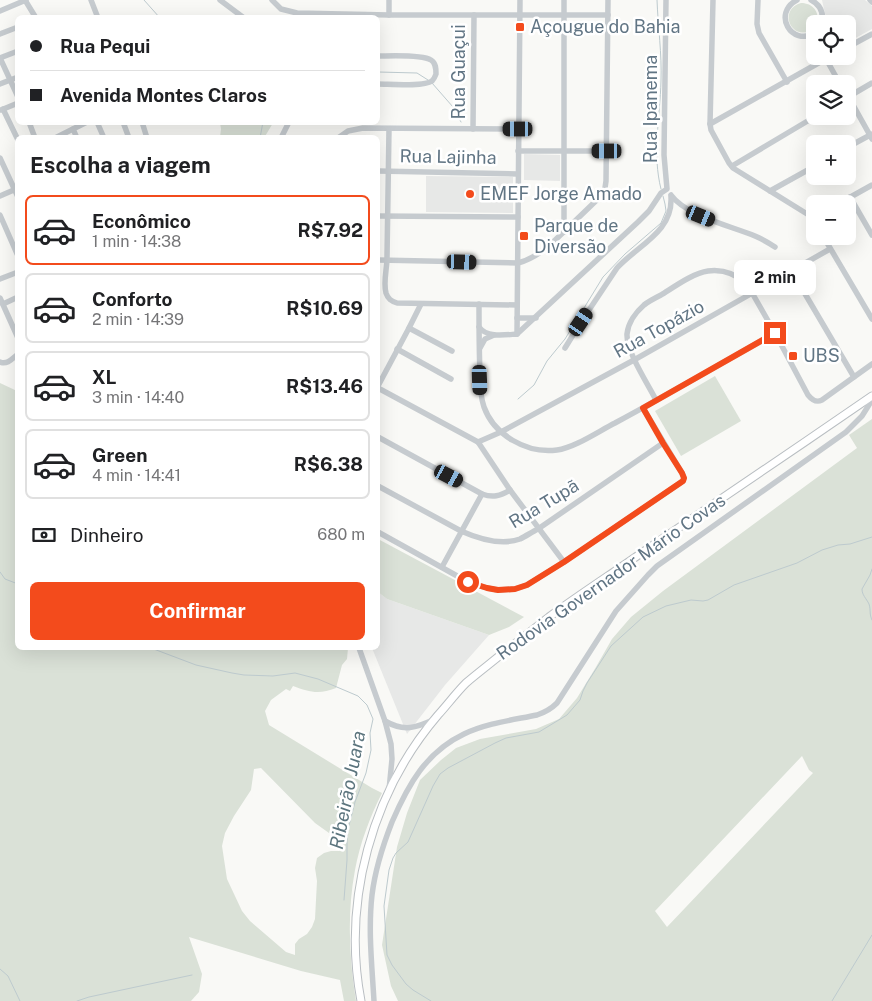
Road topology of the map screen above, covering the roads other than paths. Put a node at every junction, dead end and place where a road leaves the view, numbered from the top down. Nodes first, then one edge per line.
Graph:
1 (25, 0) edge
2 (91, 0) edge
3 (220, 0) edge
4 (272, 0) edge
5 (389, 0) edge
6 (520, 0) edge
7 (564, 0) edge
8 (608, 0) edge
9 (666, 0) edge
10 (713, 0) edge
11 (758, 0) edge
12 (797, 0) edge
13 (811, 0) edge
14 (0, 11) edge
15 (34, 15) edge
16 (97, 15) edge
17 (240, 15) edge
18 (389, 15) junction
19 (474, 15) junction
20 (608, 15) junction
21 (823, 15) edge
22 (520, 16) junction
23 (564, 16) junction
24 (15, 28) edge
25 (0, 34) edge
26 (872, 34) edge
27 (806, 37) edge
28 (856, 43) edge
29 (15, 52) edge
30 (380, 56) edge
31 (0, 58) edge
32 (815, 65) edge
33 (15, 78) edge
34 (10, 80) junction
35 (787, 82) junction
36 (872, 83) edge
37 (0, 84) edge
38 (380, 84) edge
39 (15, 91) edge
40 (856, 92) edge
41 (15, 104) edge
42 (1, 110) edge
43 (856, 111) edge
44 (806, 122) edge
45 (710, 124) junction
46 (81, 125) edge
47 (73, 129) junction
48 (389, 129) junction
49 (473, 129) junction
50 (518, 129) junction
51 (15, 135) edge
52 (61, 135) edge
53 (76, 135) edge
54 (342, 135) edge
55 (871, 136) edge
56 (856, 144) edge
57 (518, 151) junction
58 (563, 151) junction
59 (607, 151) junction
60 (0, 158) edge
61 (732, 166) junction
62 (380, 171) edge
63 (388, 171) junction
64 (806, 171) edge
65 (518, 174) junction
66 (872, 185) edge
67 (15, 187) edge
68 (15, 189) edge
69 (667, 189) junction
70 (770, 191) junction
71 (854, 195) edge
72 (0, 196) edge
73 (672, 197) junction
74 (856, 207) edge
75 (806, 213) edge
76 (0, 215) edge
77 (380, 216) edge
78 (387, 216) junction
79 (518, 217) junction
80 (564, 232) junction
81 (872, 235) edge
82 (828, 245) edge
83 (775, 247) dead end
84 (15, 249) edge
85 (830, 249) junction
86 (380, 260) edge
87 (387, 260) junction
88 (518, 263) junction
89 (792, 270) junction
90 (15, 273) edge
91 (0, 279) edge
92 (752, 293) junction
93 (15, 299) edge
94 (1, 301) edge
95 (421, 304) junction
96 (479, 304) junction
97 (517, 305) junction
98 (517, 318) junction
99 (536, 318) junction
100 (872, 319) edge
101 (15, 323) edge
102 (11, 324) junction
103 (479, 326) junction
104 (409, 328) junction
105 (15, 332) edge
106 (775, 333) junction
107 (517, 334) junction
108 (494, 335) junction
109 (565, 348) dead end
110 (397, 349) junction
111 (479, 350) junction
112 (452, 351) dead end
113 (15, 356) edge
114 (634, 360) junction
115 (0, 362) edge
116 (872, 364) edge
117 (854, 377) junction
118 (451, 378) dead end
119 (380, 383) edge
120 (380, 388) edge
121 (872, 396) edge
122 (656, 400) junction
123 (872, 400) edge
124 (643, 408) junction
125 (500, 432) junction
126 (380, 438) edge
127 (478, 442) junction
128 (663, 443) junction
129 (380, 487) edge
130 (510, 490) junction
131 (482, 494) junction
132 (538, 529) junction
133 (461, 532) junction
134 (380, 533) edge
135 (564, 562) junction
136 (442, 567) junction
137 (360, 650) edge
138 (435, 719) junction
139 (385, 721) junction
140 (389, 790) junction
141 (361, 1001) edge
142 (374, 1001) edge

1 - 14 street
1 - 15 street
2 - 16 street
3 - 17 street
4 - 18 street
5 - 18 street
6 - 22 street
7 - 23 street
8 - 20 street
9 - 69 street, Rua Ipanema
10 - 45 street
11 - 35 street
12 - 27 street
13 - 21 street
18 - 19 street
19 - 22 street
19 - 49 street, Rua Guaçui
20 - 23 street
20 - 59 street
22 - 23 street
22 - 50 street
23 - 58 street
24 - 25 street
26 - 28 street
29 - 31 street
30 - 38 street
31 - 34 street
32 - 35 street
33 - 34 street
34 - 37 street
34 - 39 street
35 - 45 street
36 - 40 street
41 - 42 street
42 - 51 street
43 - 55 street
44 - 61 street
45 - 61 street
46 - 47 street
47 - 52 street
47 - 53 street
48 - 49 street
48 - 54 street
48 - 63 street
49 - 50 street
50 - 57 street
55 - 56 street
57 - 58 street
57 - 65 street
58 - 59 street
58 - 80 street
59 - 80 street
60 - 67 street
61 - 70 street
62 - 63 street, Rua Lajinha
63 - 65 street, Rua Lajinha
63 - 78 street
64 - 70 street
65 - 79 street
66 - 71 street
68 - 72 street
69 - 73 street
69 - 99 street
70 - 75 street
73 - 83 street
73 - 109 street
74 - 81 street
76 - 84 street
77 - 78 street
78 - 79 street
78 - 87 street
79 - 88 street
80 - 88 street
82 - 85 street
85 - 89 street, Rua Topázio
85 - 100 street
86 - 87 street
87 - 88 street
87 - 95 street
88 - 97 street
89 - 92 street, Rua Topázio
89 - 117 street
90 - 91 street
92 - 106 street
92 - 114 street, Rua Topázio
92 - 114 street
93 - 94 street
94 - 102 street
95 - 96 street
95 - 104 street
96 - 97 street
96 - 103 street
97 - 98 street
98 - 99 street
98 - 107 street
99 - 107 street
101 - 102 street
102 - 105 street
103 - 108 street
103 - 111 street
104 - 110 street
104 - 112 street
106 - 117 street
106 - 122 street
107 - 108 street
108 - 111 street
110 - 118 street
110 - 119 street
111 - 125 street
113 - 115 street
114 - 122 street
114 - 125 street, Rua Topázio
116 - 117 street
120 - 127 street
121 - 138 main road, Rodovia Governador Mário Covas
122 - 124 street
123 - 142 street
124 - 125 street
124 - 128 street
125 - 127 street, Rua Topázio
126 - 131 street
127 - 130 street
128 - 132 street, Rua Tupã
128 - 135 street
129 - 133 street, Rua Tupã
130 - 131 street
130 - 132 street
131 - 133 street
132 - 133 street, Rua Tupã
132 - 135 street
133 - 136 street
134 - 136 street
135 - 136 street
137 - 139 street
138 - 139 street
138 - 140 main road, Rodovia Governador Mário Covas
139 - 140 street
140 - 141 main road, Rodovia Governador Mário Covas

